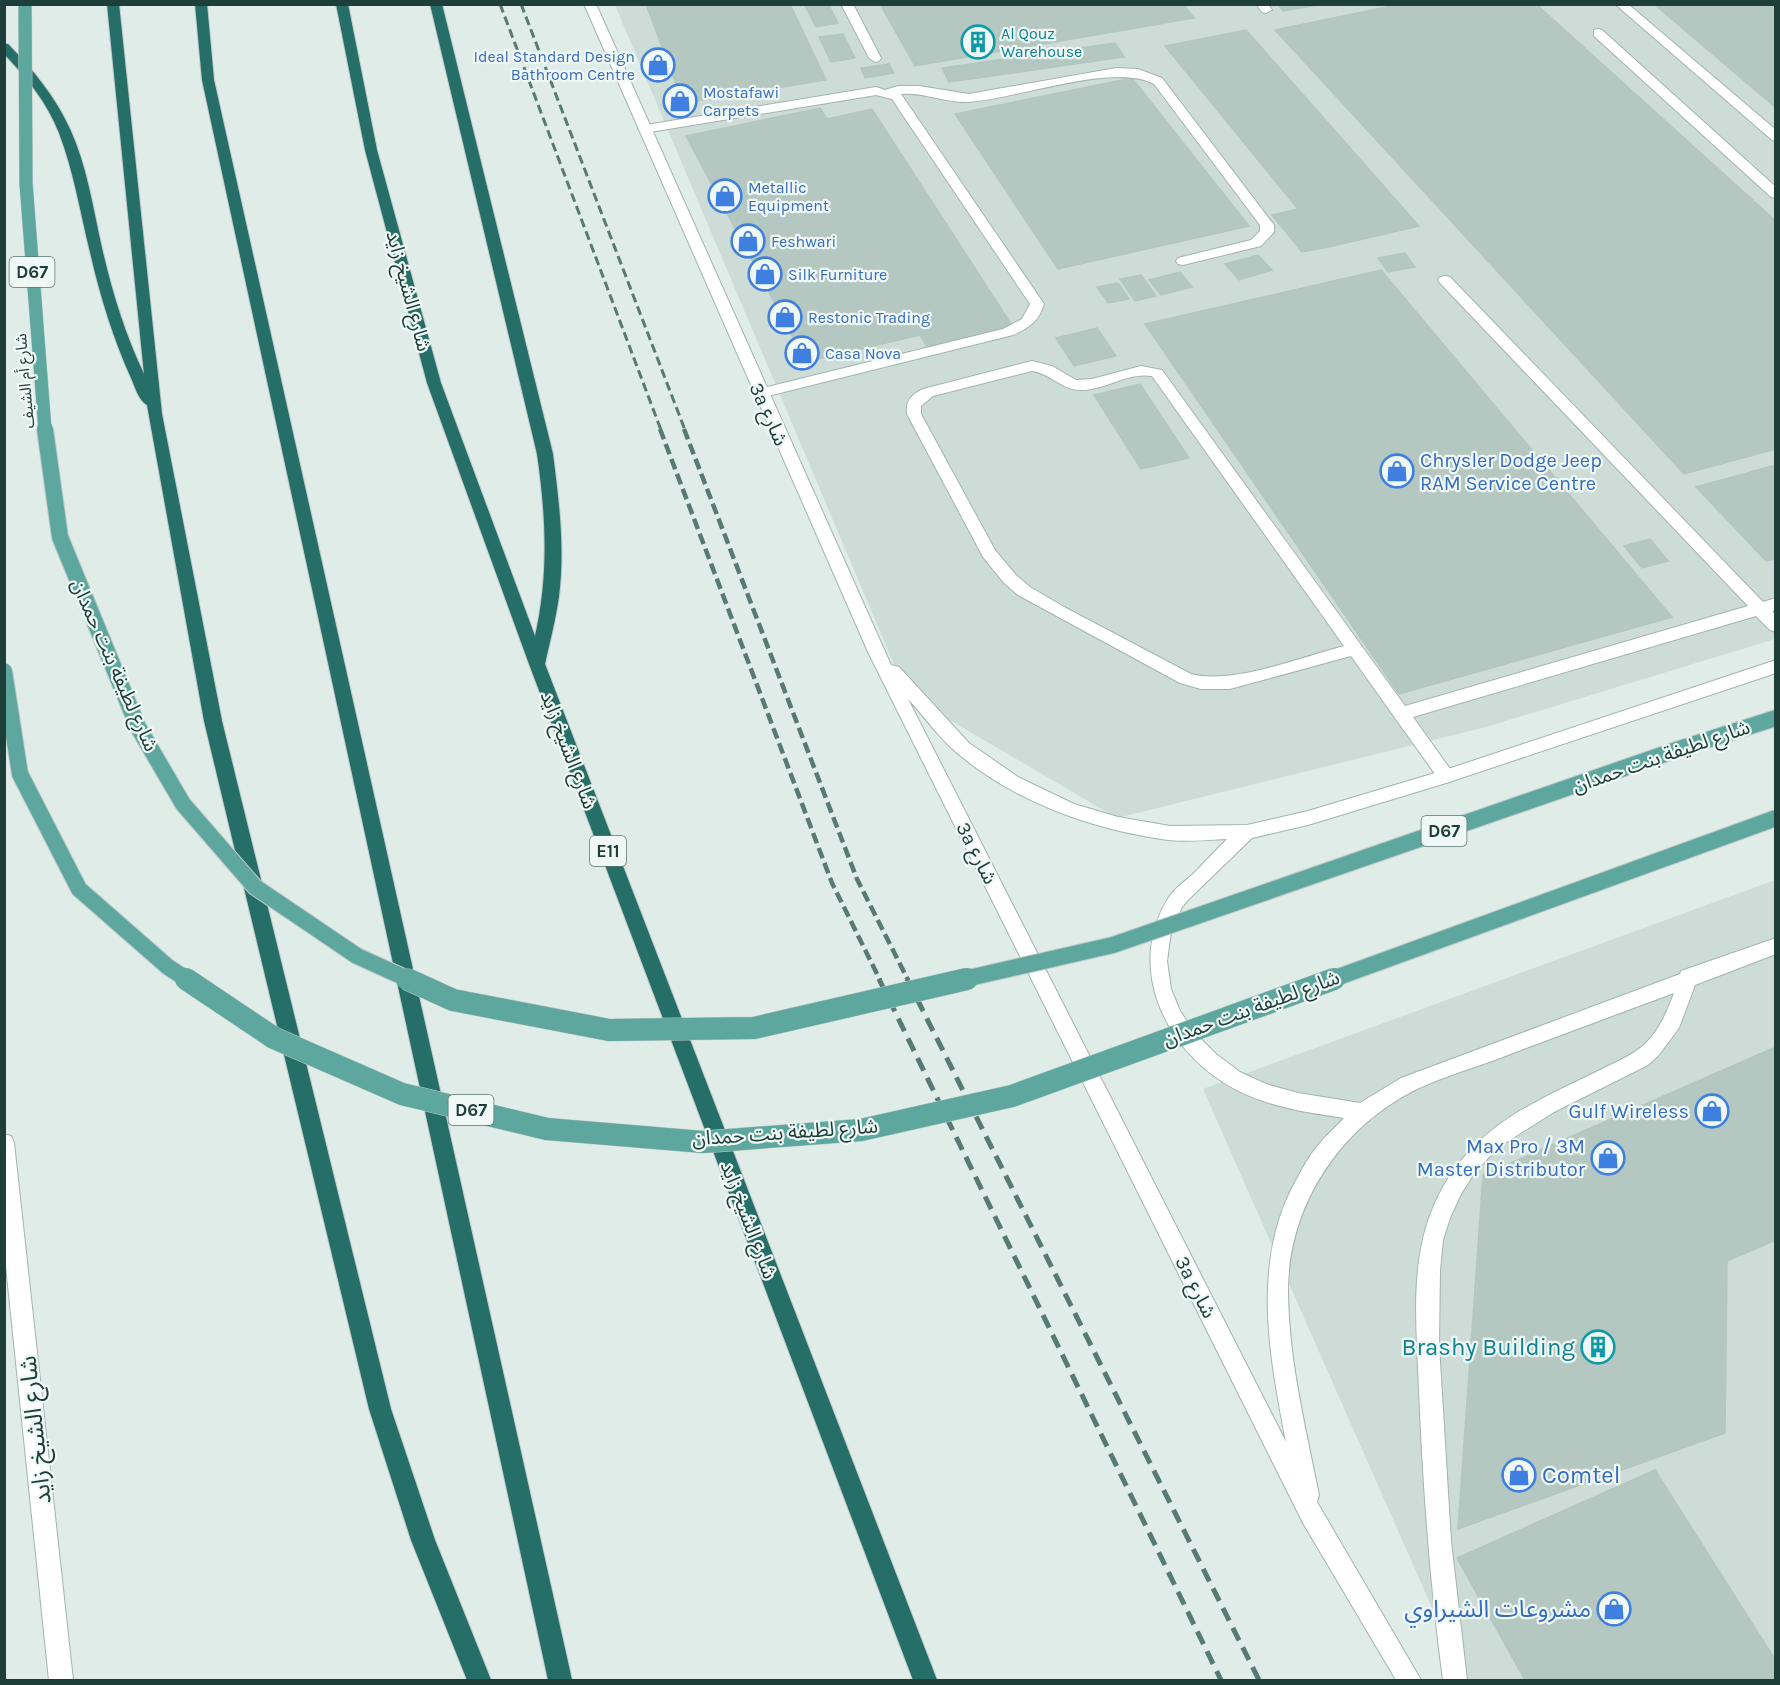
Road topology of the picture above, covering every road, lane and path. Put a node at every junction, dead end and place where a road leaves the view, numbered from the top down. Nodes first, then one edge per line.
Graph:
1 (25, 4) edge
2 (113, 4) edge
3 (201, 4) edge
4 (342, 4) edge
5 (436, 4) edge
6 (590, 4) edge
7 (847, 4) edge
8 (1620, 4) edge
9 (1598, 33) dead end
10 (4, 47) edge
11 (875, 58) dead end
12 (887, 93) junction
13 (644, 129) junction
14 (1776, 137) edge
15 (1776, 194) edge
16 (1183, 261) dead end
17 (1445, 280) dead end
18 (760, 393) junction
19 (155, 414) junction
20 (60, 537) joint
21 (1768, 606) edge
22 (1776, 626) edge
23 (1356, 649) junction
24 (876, 652) junction
25 (537, 664) junction
26 (1776, 666) edge
27 (4, 671) edge
28 (1402, 714) junction
29 (1776, 718) edge
30 (1446, 776) junction
31 (1776, 818) edge
32 (1247, 832) junction
33 (1776, 946) edge
34 (1688, 977) junction
35 (1364, 1112) junction
36 (4, 1143) edge
37 (1311, 1515) junction
38 (61, 1680) edge
39 (479, 1680) edge
40 (560, 1680) edge
41 (925, 1680) edge
42 (1409, 1680) edge
43 (1455, 1680) edge

1 - 20 main road, شارع أم الشيف / D67, bridge
2 - 19 highway
3 - 40 highway
4 - 25 highway, شارع الشيخ زايد / E11
5 - 25 highway
6 - 13 street, 3a شارع
7 - 11 street
8 - 14 street
9 - 15 street
10 - 19 highway
12 - 13 street
12 - 16 street
12 - 18 street
13 - 18 street, 3a شارع
17 - 21 street
18 - 24 street, 3a شارع
19 - 39 highway
20 - 29 main road, شارع لطيفة بنت حمدان / D67, bridge
21 - 22 street
21 - 28 street
23 - 23 street
23 - 28 street
24 - 32 street
24 - 37 street, 3a شارع
25 - 41 highway, شارع الشيخ زايد / E11
26 - 30 street
27 - 31 main road, شارع لطيفة بنت حمدان / D67, bridge
28 - 30 street
30 - 32 street
32 - 35 street
33 - 34 street
34 - 35 street
34 - 43 street
35 - 37 street
36 - 38 street, شارع الشيخ زايد
37 - 42 street, 3a شارع

